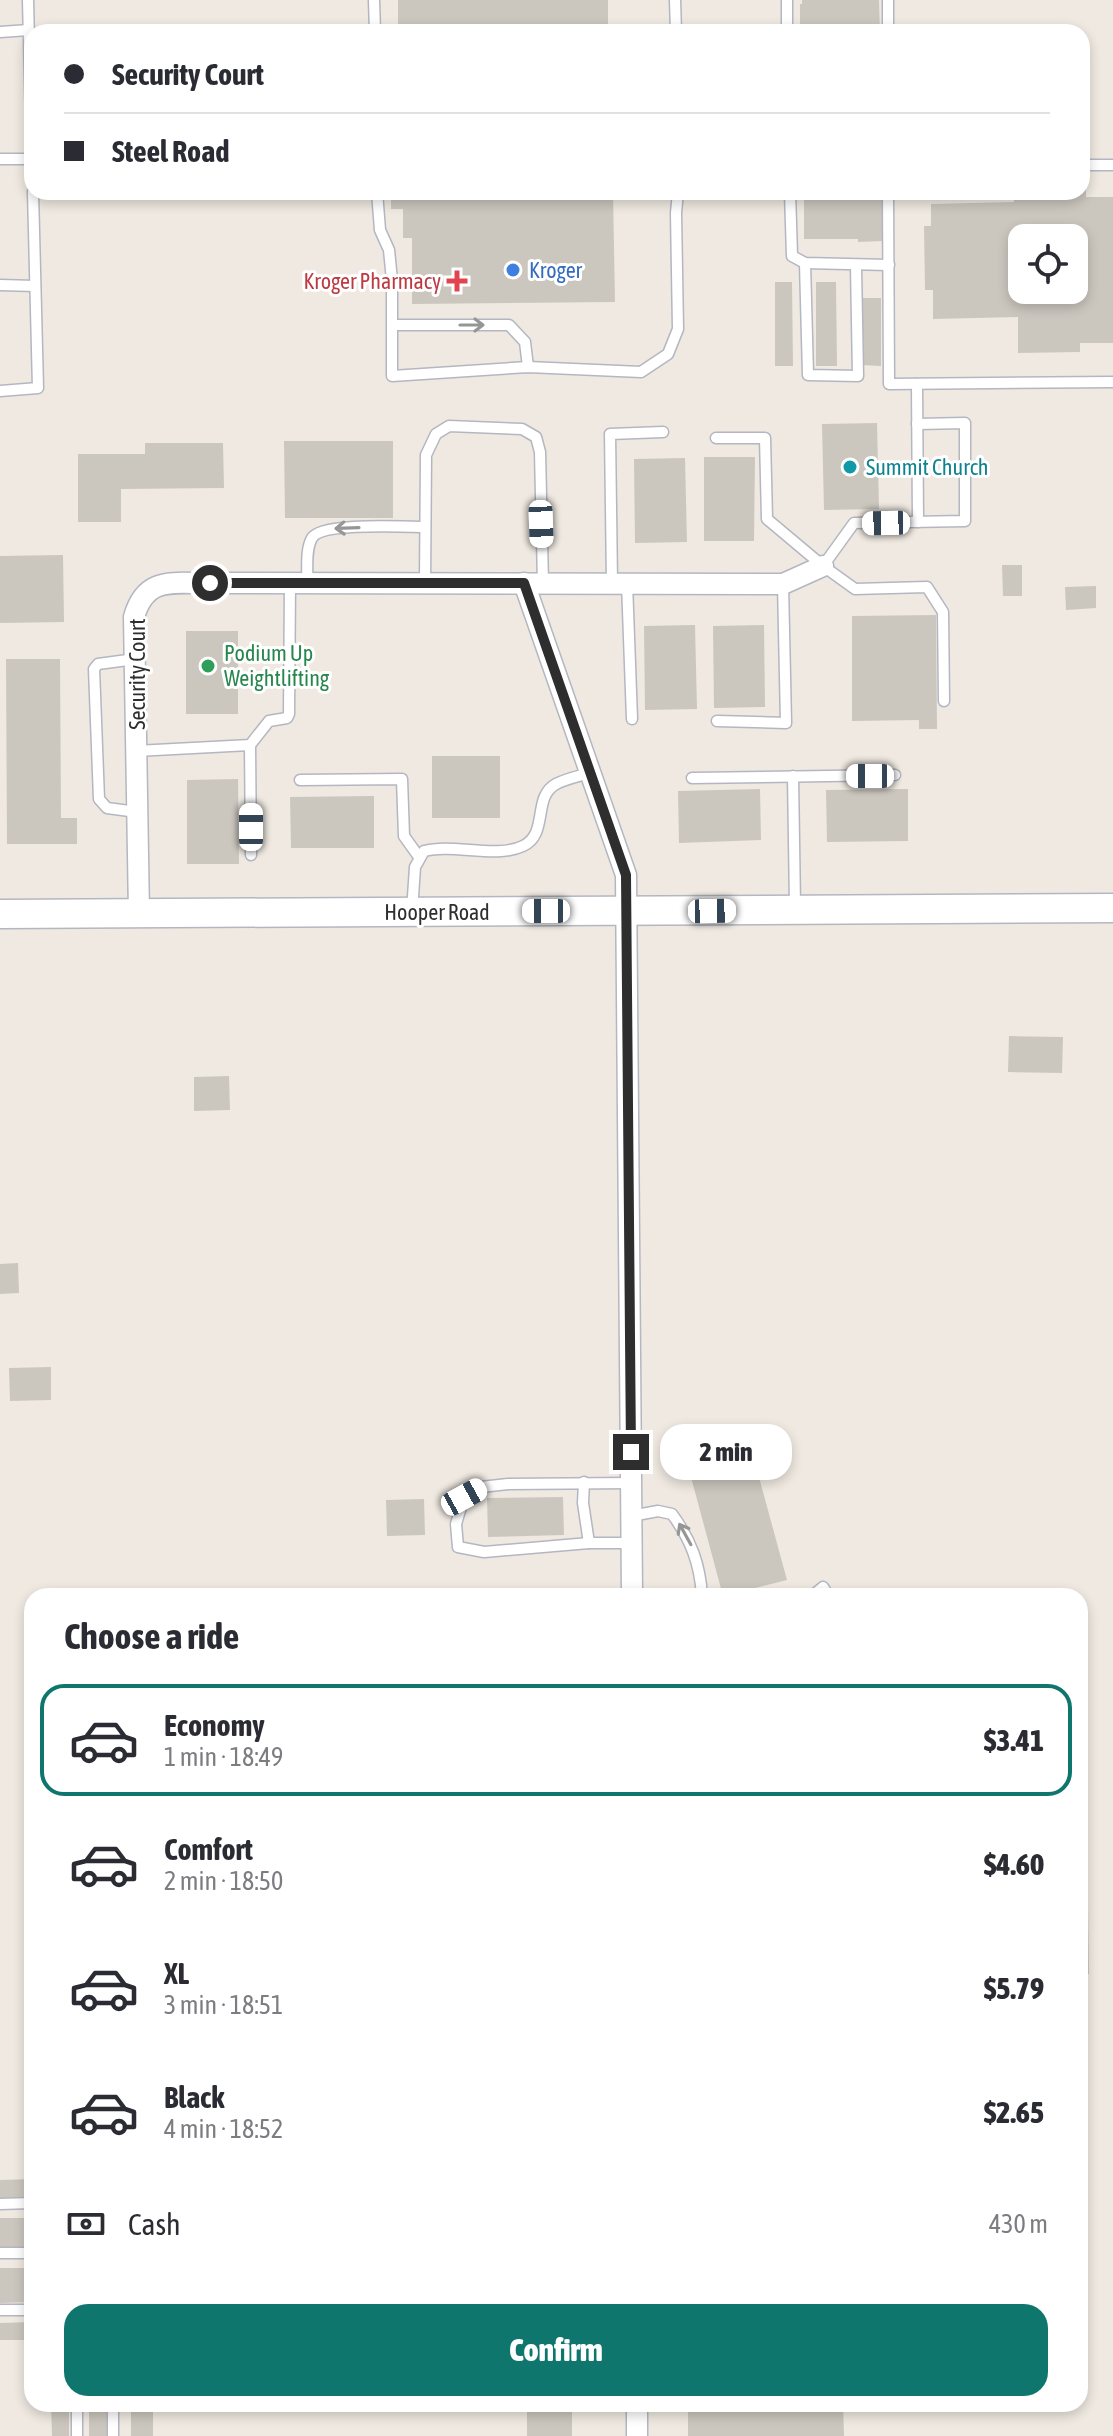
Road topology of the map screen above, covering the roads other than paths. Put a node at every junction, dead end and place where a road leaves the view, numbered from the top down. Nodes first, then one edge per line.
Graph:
1 (28, 0) edge
2 (374, 0) edge
3 (675, 0) edge
4 (787, 0) edge
5 (888, 0) edge
6 (29, 24) edge
7 (375, 24) edge
8 (676, 24) edge
9 (787, 24) edge
10 (888, 24) edge
11 (24, 30) edge
12 (0, 32) edge
13 (0, 159) edge
14 (24, 159) edge
15 (1090, 165) edge
16 (1113, 165) edge
17 (33, 200) edge
18 (378, 200) edge
19 (677, 200) edge
20 (790, 200) edge
21 (888, 200) edge
22 (805, 263) junction
23 (889, 265) junction
24 (856, 266) junction
25 (0, 285) edge
26 (35, 286) junction
27 (394, 325) junction
28 (528, 367) junction
29 (1113, 382) edge
30 (917, 384) junction
31 (0, 391) edge
32 (917, 424) junction
33 (663, 432) dead end
34 (716, 438) dead end
35 (918, 522) junction
36 (425, 527) junction
37 (823, 566) junction
38 (298, 583) junction
39 (425, 583) junction
40 (534, 583) junction
41 (620, 583) junction
42 (783, 584) junction
43 (135, 659) junction
44 (944, 701) dead end
45 (632, 719) dead end
46 (717, 721) dead end
47 (250, 745) junction
48 (136, 751) junction
49 (592, 772) junction
50 (895, 775) dead end
51 (793, 776) junction
52 (692, 778) dead end
53 (300, 780) dead end
54 (137, 812) junction
55 (251, 855) dead end
56 (419, 857) junction
57 (1113, 908) edge
58 (795, 910) junction
59 (412, 912) junction
60 (628, 912) junction
61 (0, 914) edge
62 (139, 914) junction
63 (584, 1482) junction
64 (631, 1483) junction
65 (631, 1516) junction
66 (589, 1543) junction
67 (632, 1543) junction
68 (632, 1588) edge
69 (701, 1588) edge
70 (24, 2203) edge
71 (0, 2204) edge
72 (0, 2253) edge
73 (24, 2253) edge
74 (0, 2310) edge
75 (24, 2310) edge
76 (77, 2412) edge
77 (113, 2412) edge
78 (637, 2412) edge
79 (77, 2436) edge
80 (113, 2436) edge
81 (637, 2436) edge

1 - 6 lane
2 - 7 lane
3 - 8 lane
4 - 9 lane
5 - 10 lane
11 - 12 lane
13 - 14 lane
15 - 16 lane
17 - 26 lane
18 - 27 lane
19 - 28 lane
20 - 22 lane
21 - 23 lane
22 - 24 lane
22 - 24 lane
23 - 24 lane
23 - 30 lane
25 - 26 lane
26 - 31 lane
27 -> 28 lane
27 - 28 lane
29 - 30 lane
30 - 32 lane
32 - 35 lane
32 - 35 lane
33 - 41 lane
34 - 37 lane
35 - 37 lane
36 -> 38 lane
36 - 39 lane
36 - 40 lane
37 - 42 street, Security Court
37 - 44 lane
38 - 39 street, Security Court
38 - 43 street, Security Court
38 - 47 lane
39 - 40 street, Security Court
40 - 41 street, Security Court
40 - 49 street
41 - 42 street, Security Court
41 - 45 lane
42 - 46 lane
43 - 48 street, Security Court
43 - 54 lane
47 - 48 lane
47 - 55 lane
48 - 54 street, Security Court
49 - 56 lane
49 - 60 street
50 - 51 lane
51 - 52 lane
51 - 58 lane
53 - 56 lane
54 - 62 street, Security Court
56 - 59 lane
57 - 58 street, Hooper Road
58 - 60 street, Hooper Road
59 - 60 street, Hooper Road
59 - 62 street, Hooper Road
60 - 64 street
61 - 62 street, Hooper Road
63 - 64 lane
63 - 66 lane
63 - 66 lane
64 - 65 street
65 - 67 street
69 -> 65 lane
66 - 67 lane
67 - 68 street
70 - 71 lane
72 - 73 lane
74 - 75 lane
76 - 79 lane
77 - 80 lane
78 - 81 street

